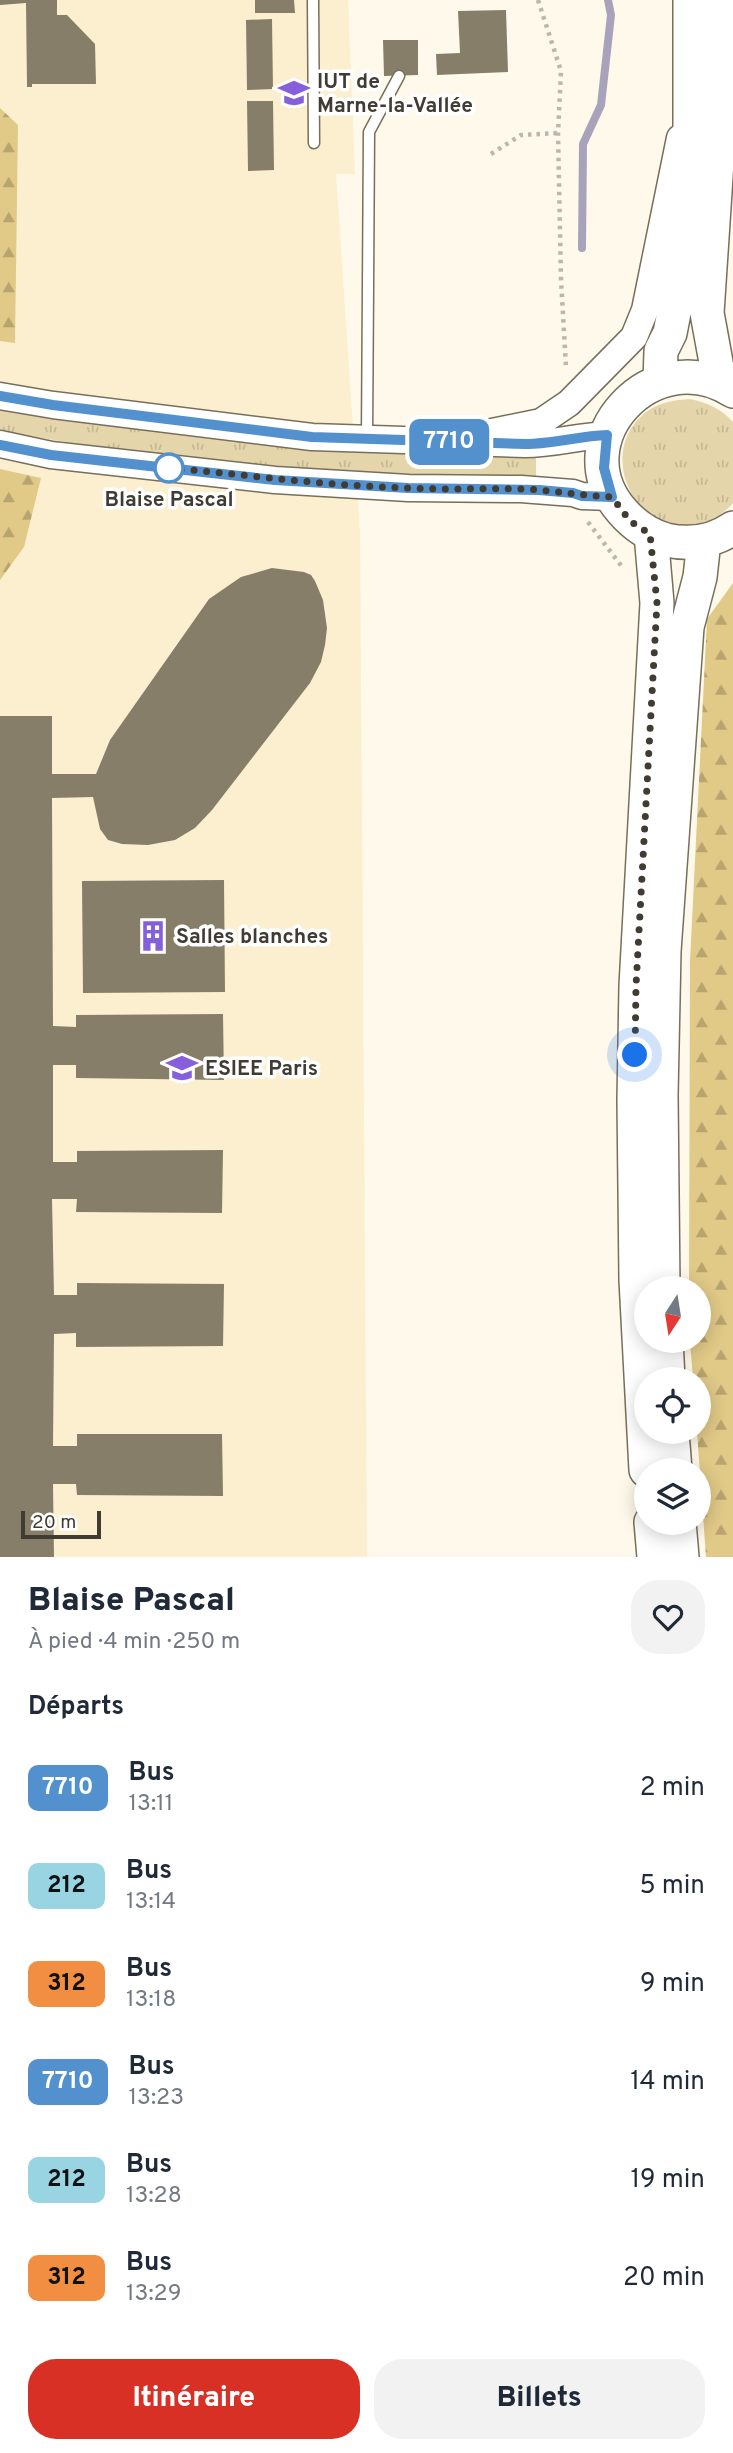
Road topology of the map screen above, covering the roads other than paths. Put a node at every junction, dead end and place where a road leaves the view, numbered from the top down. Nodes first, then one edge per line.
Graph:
1 (313, 0) edge
2 (690, 0) edge
3 (722, 0) edge
4 (399, 76) dead end
5 (690, 81) junction
6 (314, 143) dead end
7 (660, 381) junction
8 (727, 387) edge
9 (0, 396) edge
10 (607, 435) junction
11 (367, 439) junction
12 (403, 440) junction
13 (0, 444) edge
14 (612, 497) junction
15 (650, 534) junction
16 (718, 534) edge
17 (663, 1276) edge
18 (645, 1458) edge
19 (652, 1535) edge
20 (680, 1535) edge
21 (653, 1557) edge
22 (682, 1557) edge

1 - 6 lane
2 - 5 main road
3 - 8 main road
4 - 11 lane
5 - 7 main road
5 - 12 street
7 - 8 main road
7 - 10 main road
9 - 11 street
10 - 12 street
10 - 14 main road
11 - 12 street
13 - 14 street
14 - 15 main road
15 - 16 main road
15 - 18 main road
16 - 17 main road
19 - 21 main road
20 - 22 main road

